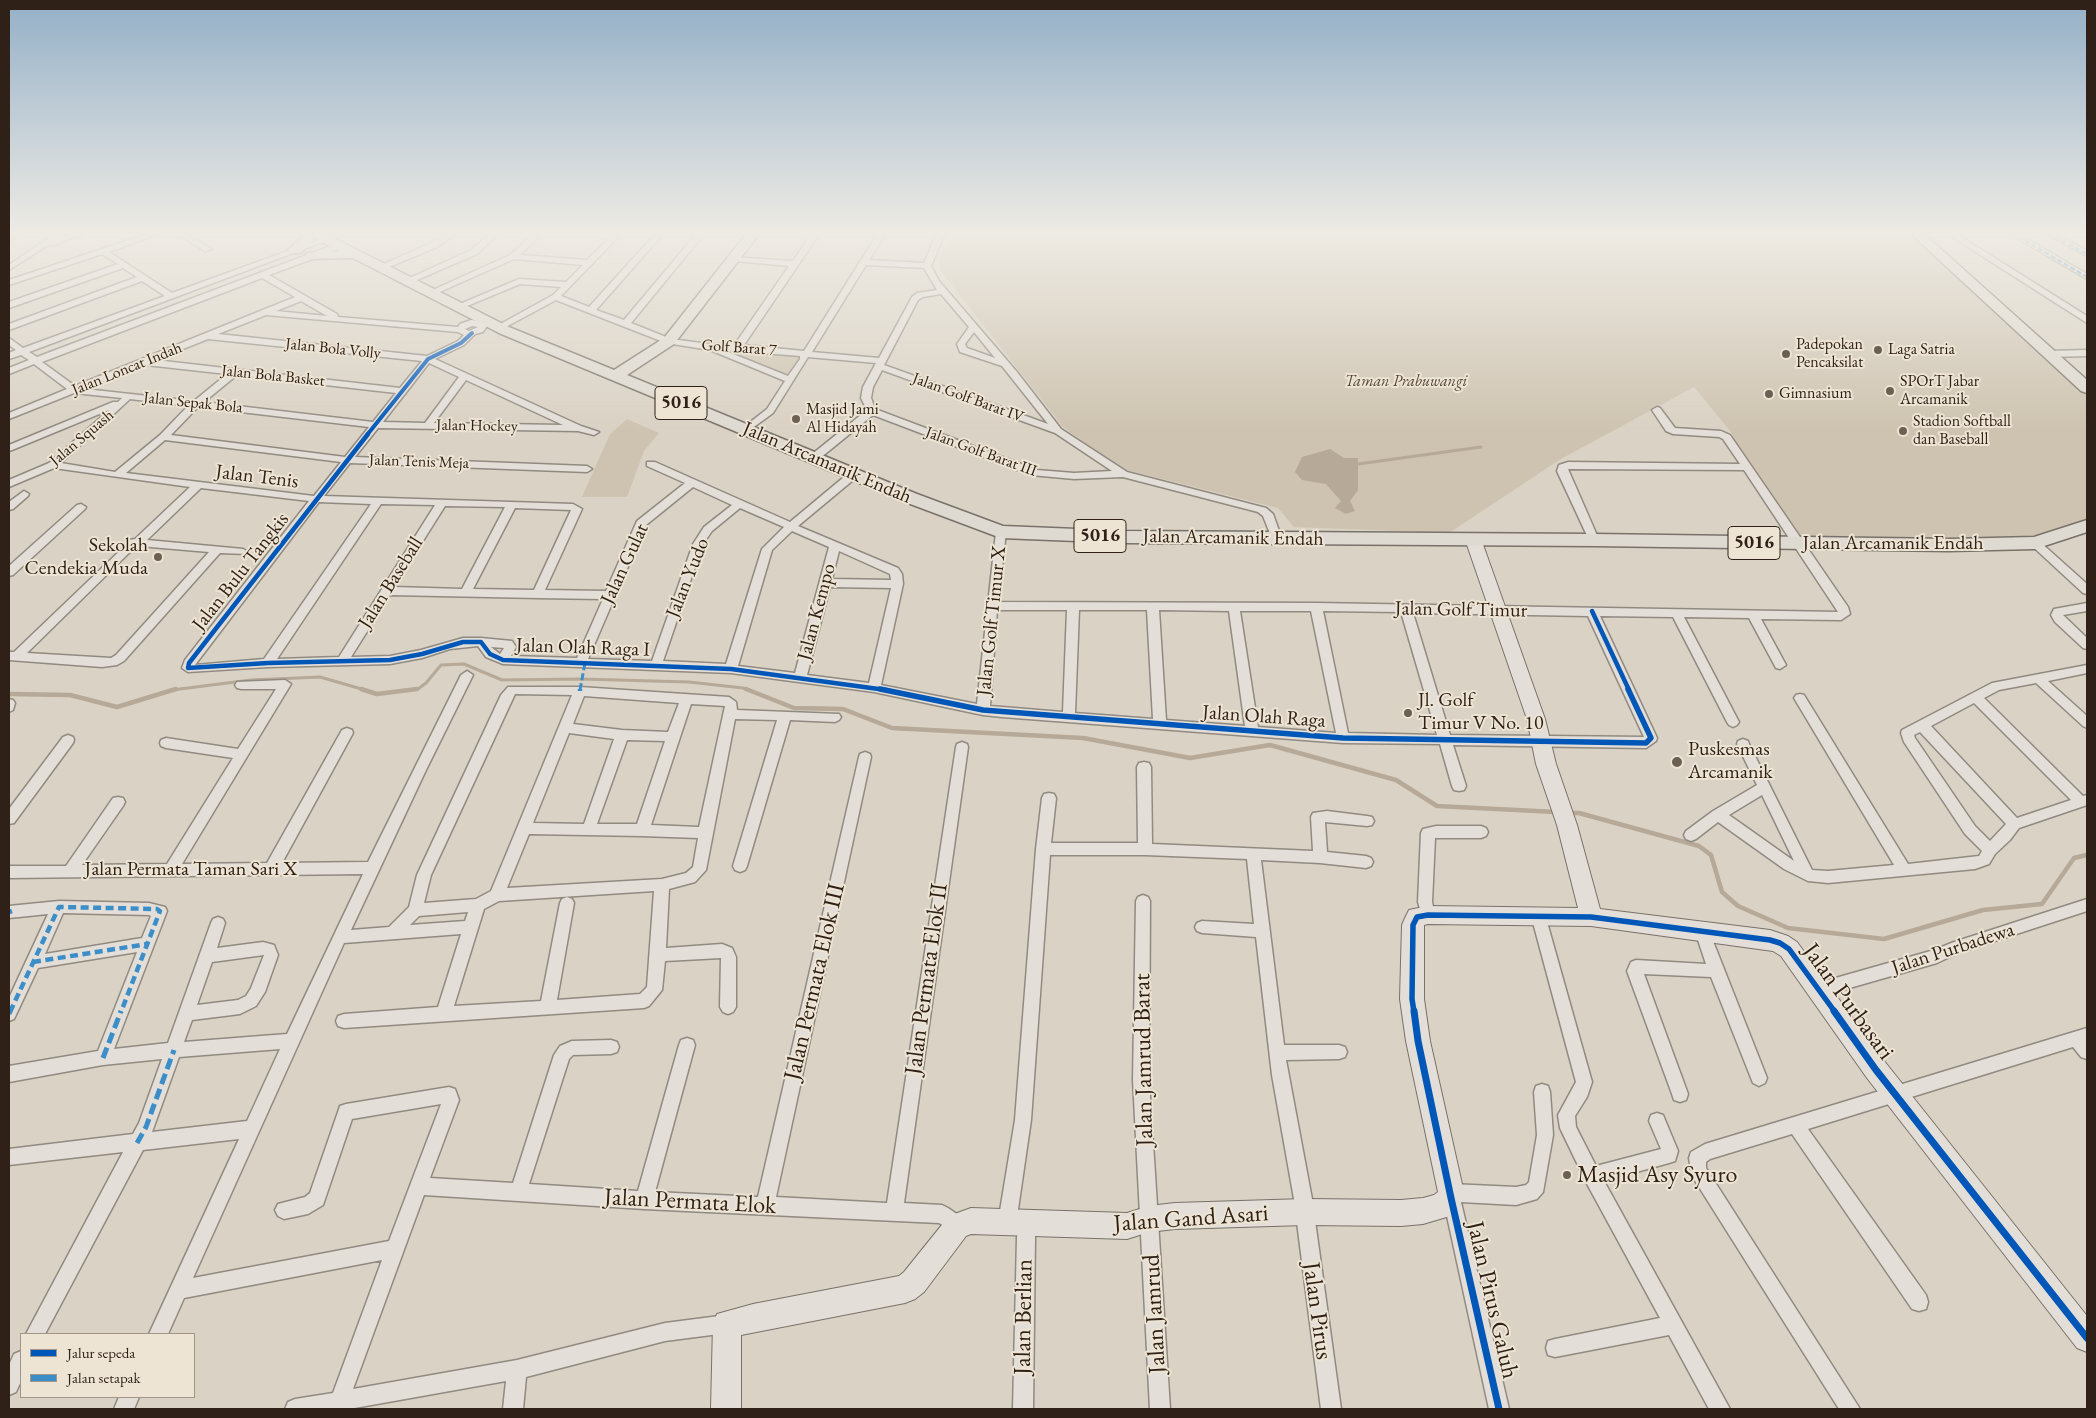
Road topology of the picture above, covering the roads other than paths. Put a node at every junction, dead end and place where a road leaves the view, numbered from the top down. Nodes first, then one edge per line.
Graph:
1 (26, 299) edge
2 (85, 299) edge
3 (162, 299) edge
4 (198, 299) edge
5 (298, 299) edge
6 (303, 299) edge
7 (442, 299) edge
8 (476, 299) edge
9 (550, 299) edge
10 (562, 299) edge
11 (601, 299) edge
12 (646, 299) edge
13 (702, 299) edge
14 (771, 299) edge
15 (840, 299) edge
16 (915, 299) edge
17 (950, 299) edge
18 (1989, 299) edge
19 (2055, 299) edge
20 (9, 305) edge
21 (457, 307) junction
22 (591, 310) junction
23 (263, 313) junction
24 (338, 319) junction
25 (2087, 320) edge
26 (626, 323) junction
27 (482, 326) junction
28 (9, 327) edge
29 (973, 327) junction
30 (208, 336) junction
31 (9, 341) edge
32 (669, 341) junction
33 (709, 347) junction
34 (738, 347) junction
35 (22, 351) junction
36 (2049, 354) junction
37 (2087, 354) edge
38 (805, 355) junction
39 (9, 356) edge
40 (431, 358) junction
41 (35, 361) junction
42 (144, 362) junction
43 (880, 363) junction
44 (1005, 364) junction
45 (9, 371) edge
46 (235, 372) junction
47 (615, 376) junction
48 (464, 378) junction
49 (790, 380) junction
50 (2087, 388) edge
51 (74, 390) junction
52 (402, 390) junction
53 (129, 398) junction
54 (197, 403) junction
55 (1657, 410) dead end
56 (872, 412) junction
57 (9, 416) edge
58 (375, 424) junction
59 (428, 425) junction
60 (578, 428) junction
61 (747, 429) junction
62 (1058, 431) junction
63 (594, 432) dead end
64 (67, 436) junction
65 (163, 437) junction
66 (9, 448) edge
67 (815, 457) junction
68 (348, 460) junction
69 (651, 464) dead end
70 (53, 465) junction
71 (1748, 467) junction
72 (587, 469) dead end
73 (854, 474) junction
74 (1123, 474) junction
75 (117, 475) junction
76 (691, 483) junction
77 (9, 484) edge
78 (195, 484) junction
79 (24, 494) dead end
80 (316, 499) junction
81 (377, 502) junction
82 (441, 504) junction
83 (739, 504) junction
84 (511, 505) junction
85 (9, 507) edge
86 (81, 507) dead end
87 (2087, 526) edge
88 (790, 527) junction
89 (1001, 532) junction
90 (1277, 539) junction
91 (1473, 539) junction
92 (1594, 540) junction
93 (133, 543) junction
94 (2035, 543) junction
95 (1798, 544) junction
96 (835, 546) junction
97 (217, 550) junction
98 (243, 552) dead end
99 (9, 572) edge
100 (824, 583) junction
101 (897, 584) junction
102 (2087, 590) edge
103 (386, 591) junction
104 (466, 592) junction
105 (538, 594) junction
106 (610, 595) junction
107 (992, 606) junction
108 (1074, 606) junction
109 (1153, 607) junction
110 (1234, 607) junction
111 (1316, 607) junction
112 (2087, 607) edge
113 (1406, 609) junction
114 (1498, 610) junction
115 (1592, 611) junction
116 (1677, 614) junction
117 (1753, 615) junction
118 (481, 642) junction
119 (2087, 645) edge
120 (12, 656) edge
121 (503, 660) junction
122 (342, 662) junction
123 (581, 662) junction
124 (268, 663) junction
125 (656, 664) junction
126 (1780, 665) dead end
127 (2087, 669) edge
128 (731, 670) junction
129 (467, 675) dead end
130 (800, 678) junction
131 (2039, 679) junction
132 (241, 685) dead end
133 (874, 688) junction
134 (580, 691) junction
135 (1800, 698) dead end
136 (1976, 698) junction
137 (687, 699) junction
138 (9, 703) edge
139 (9, 707) edge
140 (984, 710) junction
141 (731, 714) junction
142 (785, 715) junction
143 (835, 718) dead end
144 (1070, 718) junction
145 (1733, 722) dead end
146 (2087, 723) edge
147 (1160, 724) junction
148 (1922, 725) junction
149 (566, 728) junction
150 (1252, 732) junction
151 (347, 733) dead end
152 (622, 735) junction
153 (673, 737) junction
154 (1343, 738) junction
155 (1446, 739) junction
156 (68, 740) dead end
157 (1542, 741) junction
158 (166, 743) dead end
159 (1743, 744) dead end
160 (962, 747) dead end
161 (242, 755) junction
162 (865, 757) dead end
163 (1144, 766) dead end
164 (1460, 786) dead end
165 (1765, 787) junction
166 (1049, 798) dead end
167 (2084, 801) edge
168 (118, 802) dead end
169 (1718, 815) junction
170 (9, 819) edge
171 (1367, 821) dead end
172 (2014, 824) junction
173 (524, 828) junction
174 (588, 828) junction
175 (642, 830) junction
176 (705, 832) junction
177 (1481, 832) dead end
178 (1691, 835) dead end
179 (1043, 849) junction
180 (1145, 849) junction
181 (1990, 850) junction
182 (1253, 854) junction
183 (1320, 857) junction
184 (1366, 862) dead end
185 (740, 866) dead end
186 (373, 868) junction
187 (172, 870) junction
188 (271, 870) junction
189 (70, 871) junction
190 (1905, 871) junction
191 (9, 872) edge
192 (1808, 875) junction
193 (662, 885) junction
194 (497, 894) junction
195 (1143, 901) dead end
196 (567, 903) dead end
197 (478, 905) junction
198 (2087, 905) edge
199 (59, 907) junction
200 (415, 910) junction
201 (9, 912) edge
202 (1428, 915) junction
203 (1538, 915) junction
204 (1592, 917) junction
205 (218, 923) dead end
206 (470, 927) junction
207 (1202, 927) dead end
208 (1263, 931) junction
209 (1702, 931) junction
210 (394, 932) junction
211 (340, 937) junction
212 (147, 944) junction
213 (658, 955) junction
214 (206, 956) junction
215 (32, 962) junction
216 (1716, 971) junction
217 (1818, 990) junction
218 (548, 1006) junction
219 (728, 1007) dead end
220 (187, 1013) junction
221 (9, 1014) edge
222 (444, 1014) junction
223 (344, 1021) dead end
224 (2082, 1037) edge
225 (292, 1041) junction
226 (687, 1045) dead end
227 (611, 1047) dead end
228 (174, 1050) junction
229 (1339, 1052) dead end
230 (2087, 1052) edge
231 (1278, 1053) junction
232 (103, 1058) junction
233 (9, 1074) edge
234 (1759, 1078) dead end
235 (1542, 1092) dead end
236 (1680, 1094) dead end
237 (1894, 1094) junction
238 (1657, 1121) dead end
239 (1795, 1124) junction
240 (252, 1129) junction
241 (138, 1142) junction
242 (9, 1157) edge
243 (1592, 1176) junction
244 (420, 1186) junction
245 (518, 1193) junction
246 (1451, 1195) junction
247 (644, 1200) junction
248 (765, 1206) junction
249 (284, 1210) dead end
250 (894, 1212) junction
251 (1305, 1212) junction
252 (1149, 1219) junction
253 (1018, 1224) junction
254 (958, 1225) junction
255 (395, 1249) junction
256 (178, 1290) junction
257 (1919, 1302) dead end
258 (727, 1324) junction
259 (1673, 1325) junction
260 (37, 1333) edge
261 (158, 1333) edge
262 (2087, 1338) edge
263 (1555, 1348) dead end
264 (20, 1363) edge
265 (517, 1370) junction
266 (9, 1385) edge
267 (338, 1405) edge
268 (296, 1409) edge
269 (512, 1409) edge
270 (726, 1409) edge
271 (1023, 1409) edge
272 (1160, 1409) edge
273 (1330, 1409) edge
274 (1498, 1409) edge
275 (1720, 1409) edge
276 (1850, 1409) edge

1 - 20 street
2 - 28 street
3 - 35 street
4 - 41 street
5 - 23 street, Jalan Loncat Indah
6 - 24 street
7 - 21 main road, Jalan Arcamanik Endah / 5016
8 - 21 street
9 - 27 street
10 - 22 street, Golf Barat 7
11 - 22 street
12 - 26 street
13 - 32 main road
14 - 34 street
15 - 38 street
16 - 43 street
17 - 29 street
18 - 36 main road
19 - 25 street
21 - 27 main road, Jalan Arcamanik Endah / 5016
22 - 26 street, Golf Barat 7
23 - 24 street
23 - 30 street, Jalan Loncat Indah
24 - 27 street
26 - 32 street, Golf Barat 7
27 - 40 street
27 - 47 main road, Jalan Arcamanik Endah / 5016
29 - 44 street
29 - 44 street
30 - 40 street, Jalan Bola Volly
30 - 42 street, Jalan Loncat Indah
31 - 35 street
32 - 33 street, Golf Barat 7
32 - 47 main road
33 - 34 street, Golf Barat 7
33 - 49 street
34 - 38 street, Golf Barat 7
35 - 39 street
35 - 41 street
36 - 37 street
36 - 50 main road
38 - 43 street, Golf Barat 7
38 - 49 street
40 - 48 street, Jalan Hockey
40 - 52 street, Jalan Bulu Tangkis
41 - 45 street
41 - 51 street
42 - 46 street, Jalan Bola Basket
42 - 51 street, Jalan Loncat Indah
43 - 56 street
43 - 62 street, Jalan Golf Barat IV
44 - 62 street
46 - 52 street, Jalan Bola Basket
46 - 54 street
47 - 61 main road, Jalan Arcamanik Endah / 5016
48 - 59 street
48 - 60 street, Jalan Hockey
49 - 61 street
51 - 53 street, Jalan Sepak Bola
51 - 57 street, Jalan Loncat Indah
52 - 58 street, Jalan Bulu Tangkis
53 - 54 street, Jalan Sepak Bola
53 - 64 street, Jalan Squash
53 - 64 street
54 - 58 street, Jalan Sepak Bola
54 - 65 street
55 - 71 street
56 - 67 street
56 - 74 street, Jalan Golf Barat III
58 - 59 street, Jalan Hockey
58 - 68 street, Jalan Bulu Tangkis
59 - 60 street, Jalan Hockey
60 - 63 street, Jalan Hockey
61 - 67 main road, Jalan Arcamanik Endah / 5016
62 - 74 street
64 - 66 street
64 - 70 street, Jalan Squash
65 - 68 street, Jalan Tenis Meja
65 - 75 street
67 - 73 main road, Jalan Arcamanik Endah / 5016
68 - 72 street, Jalan Tenis Meja
68 - 80 street, Jalan Bulu Tangkis
69 - 76 street
70 - 75 street, Jalan Tenis
70 - 77 street, Jalan Squash
71 - 92 street
71 - 95 street
73 - 88 street
73 - 89 main road, Jalan Arcamanik Endah / 5016
74 - 90 street
75 - 78 street, Jalan Tenis
76 - 83 street
76 - 106 street, Jalan Gulat
78 - 80 street, Jalan Tenis
78 - 93 street
79 - 85 street
80 - 81 street, Jalan Tenis
80 - 124 street, Jalan Bulu Tangkis
81 - 82 street, Jalan Tenis
81 - 124 street
82 - 84 street, Jalan Tenis
82 - 103 street, Jalan Baseball
83 - 88 street
83 - 125 street, Jalan Yudo
84 - 104 street
84 - 105 street, Jalan Tenis
86 - 99 street
87 - 94 main road, Jalan Arcamanik Endah
88 - 96 street
88 - 128 street
89 - 90 main road, Jalan Arcamanik Endah / 5016
89 - 107 street, Jalan Golf Timur X
90 - 91 main road, Jalan Arcamanik Endah / 5016
91 - 92 main road, Jalan Arcamanik Endah / 5016
91 - 114 street
92 - 95 main road, Jalan Arcamanik Endah / 5016
93 - 97 street
93 - 120 street
94 - 95 main road, Jalan Arcamanik Endah / 5016
94 - 102 street
95 - 117 street, Jalan Golf Timur
96 - 100 street, Jalan Kempo
96 - 101 street
97 - 98 street
97 - 120 street
100 - 101 street
100 - 130 street, Jalan Kempo
101 - 133 street
103 - 104 street
103 - 122 street, Jalan Baseball
104 - 105 street
105 - 106 street
106 - 123 street, Jalan Gulat
107 - 108 street, Jalan Golf Timur
107 - 140 street, Jalan Golf Timur X
108 - 109 street, Jalan Golf Timur
108 - 144 street
109 - 110 street, Jalan Golf Timur
109 - 147 street
110 - 111 street, Jalan Golf Timur
110 - 150 street
111 - 113 street, Jalan Golf Timur
111 - 154 street
112 - 119 street
113 - 114 street, Jalan Golf Timur
113 - 155 street
114 - 115 street, Jalan Golf Timur
114 - 157 street
115 - 116 street, Jalan Golf Timur
115 - 157 street, Jalan Olah Raga
116 - 117 street, Jalan Golf Timur
116 - 145 street
117 - 126 street
118 - 121 street, Jalan Olah Raga I
118 - 121 street
118 - 122 street
121 - 123 street, Jalan Olah Raga I
122 - 124 street
123 - 125 street, Jalan Olah Raga I
125 - 128 street, Jalan Olah Raga I
127 - 131 street
128 - 130 street, Jalan Olah Raga I
129 - 186 street
130 - 133 street, Jalan Olah Raga I
131 - 136 street
131 - 146 street
132 - 161 street
133 - 140 street, Jalan Olah Raga I
134 - 137 street
134 - 149 street
134 - 200 street
135 - 190 street
136 - 148 street
136 - 167 street
137 - 141 street
137 - 153 street
138 - 139 street
140 - 144 street, Jalan Olah Raga
141 - 142 street
141 - 176 street
142 - 143 street
142 - 185 street
144 - 147 street, Jalan Olah Raga
147 - 150 street, Jalan Olah Raga
148 - 172 street
148 - 181 street
149 - 152 street
149 - 173 street
150 - 154 street, Jalan Olah Raga
151 - 188 street
152 - 153 street
152 - 174 street
153 - 175 street
154 - 155 street, Jalan Olah Raga
155 - 157 street, Jalan Olah Raga
155 - 164 street
156 - 170 street
157 - 204 street
158 - 161 street
159 - 165 street
160 - 250 street, Jalan Permata Elok II
161 - 187 street
162 - 248 street, Jalan Permata Elok III
163 - 180 street
165 - 169 street
165 - 192 street
166 - 179 street, Jalan Berlian
167 - 172 street
168 - 189 street
169 - 178 street
169 - 192 street
171 - 183 street
172 - 181 street
173 - 174 street
173 - 194 street
174 - 175 street
175 - 176 street
176 - 193 street
177 - 202 street
179 - 180 street
179 - 253 street, Jalan Berlian
180 - 182 street
181 - 190 street
182 - 183 street
182 - 208 street, Jalan Pirus
183 - 184 street
186 - 188 street, Jalan Permata Taman Sari X
186 - 211 street
187 - 188 street, Jalan Permata Taman Sari X
187 - 189 street, Jalan Permata Taman Sari X
189 - 191 street, Jalan Permata Taman Sari X
190 - 192 street
193 - 194 street
193 - 213 street
194 - 197 street
195 - 252 street, Jalan Jamrud Barat
196 - 218 street
197 - 200 street
197 - 206 street
198 - 217 street, Jalan Purbadewa
199 - 201 street
199 - 212 street
199 - 215 street
200 - 210 street
202 - 203 street, Jalan Purbasari
202 - 246 street
203 - 204 street, Jalan Purbasari
203 - 243 street
204 - 209 street, Jalan Purbasari
205 - 214 street
206 - 210 street
206 - 222 street
207 - 208 street
208 - 231 street, Jalan Pirus
209 - 216 street
209 - 217 street, Jalan Purbasari
210 - 211 street
211 - 225 street
212 - 215 street
212 - 232 street
213 - 218 street
213 - 219 street
214 - 220 street
214 - 220 street
215 - 221 street
216 - 234 street
216 - 236 street
217 - 237 street, Jalan Purbasari
218 - 222 street
220 - 228 street
222 - 223 street
224 - 230 street
224 - 237 street
225 - 228 street
225 - 240 street
226 - 247 street
227 - 245 street
228 - 232 street
228 - 241 street
229 - 231 street
231 - 251 street, Jalan Pirus
232 - 233 street
235 - 246 street
237 - 239 street
237 - 262 street, Jalan Purbasari
238 - 243 street
239 - 257 street
239 - 276 street
240 - 241 street
240 - 256 street
241 - 242 street
241 - 260 street
243 - 259 street
244 - 245 street, Jalan Permata Elok
244 - 249 street
244 - 255 street
245 - 247 street, Jalan Permata Elok
246 - 251 street, Jalan Gand Asari
246 - 274 street, Jalan Pirus Galuh
247 - 248 street, Jalan Permata Elok
248 - 250 street, Jalan Permata Elok
250 - 254 street, Jalan Permata Elok
251 - 252 street, Jalan Gand Asari
251 - 273 street, Jalan Pirus
252 - 253 street, Jalan Gand Asari
252 - 272 street, Jalan Jamrud
253 - 254 street, Jalan Gand Asari
253 - 271 street, Jalan Berlian
254 - 258 street
255 - 256 street
255 - 267 street
256 - 261 street
258 - 265 street
258 - 270 street
259 - 263 street
259 - 275 street
264 - 266 street
265 - 267 street
265 - 269 street
267 - 268 street

